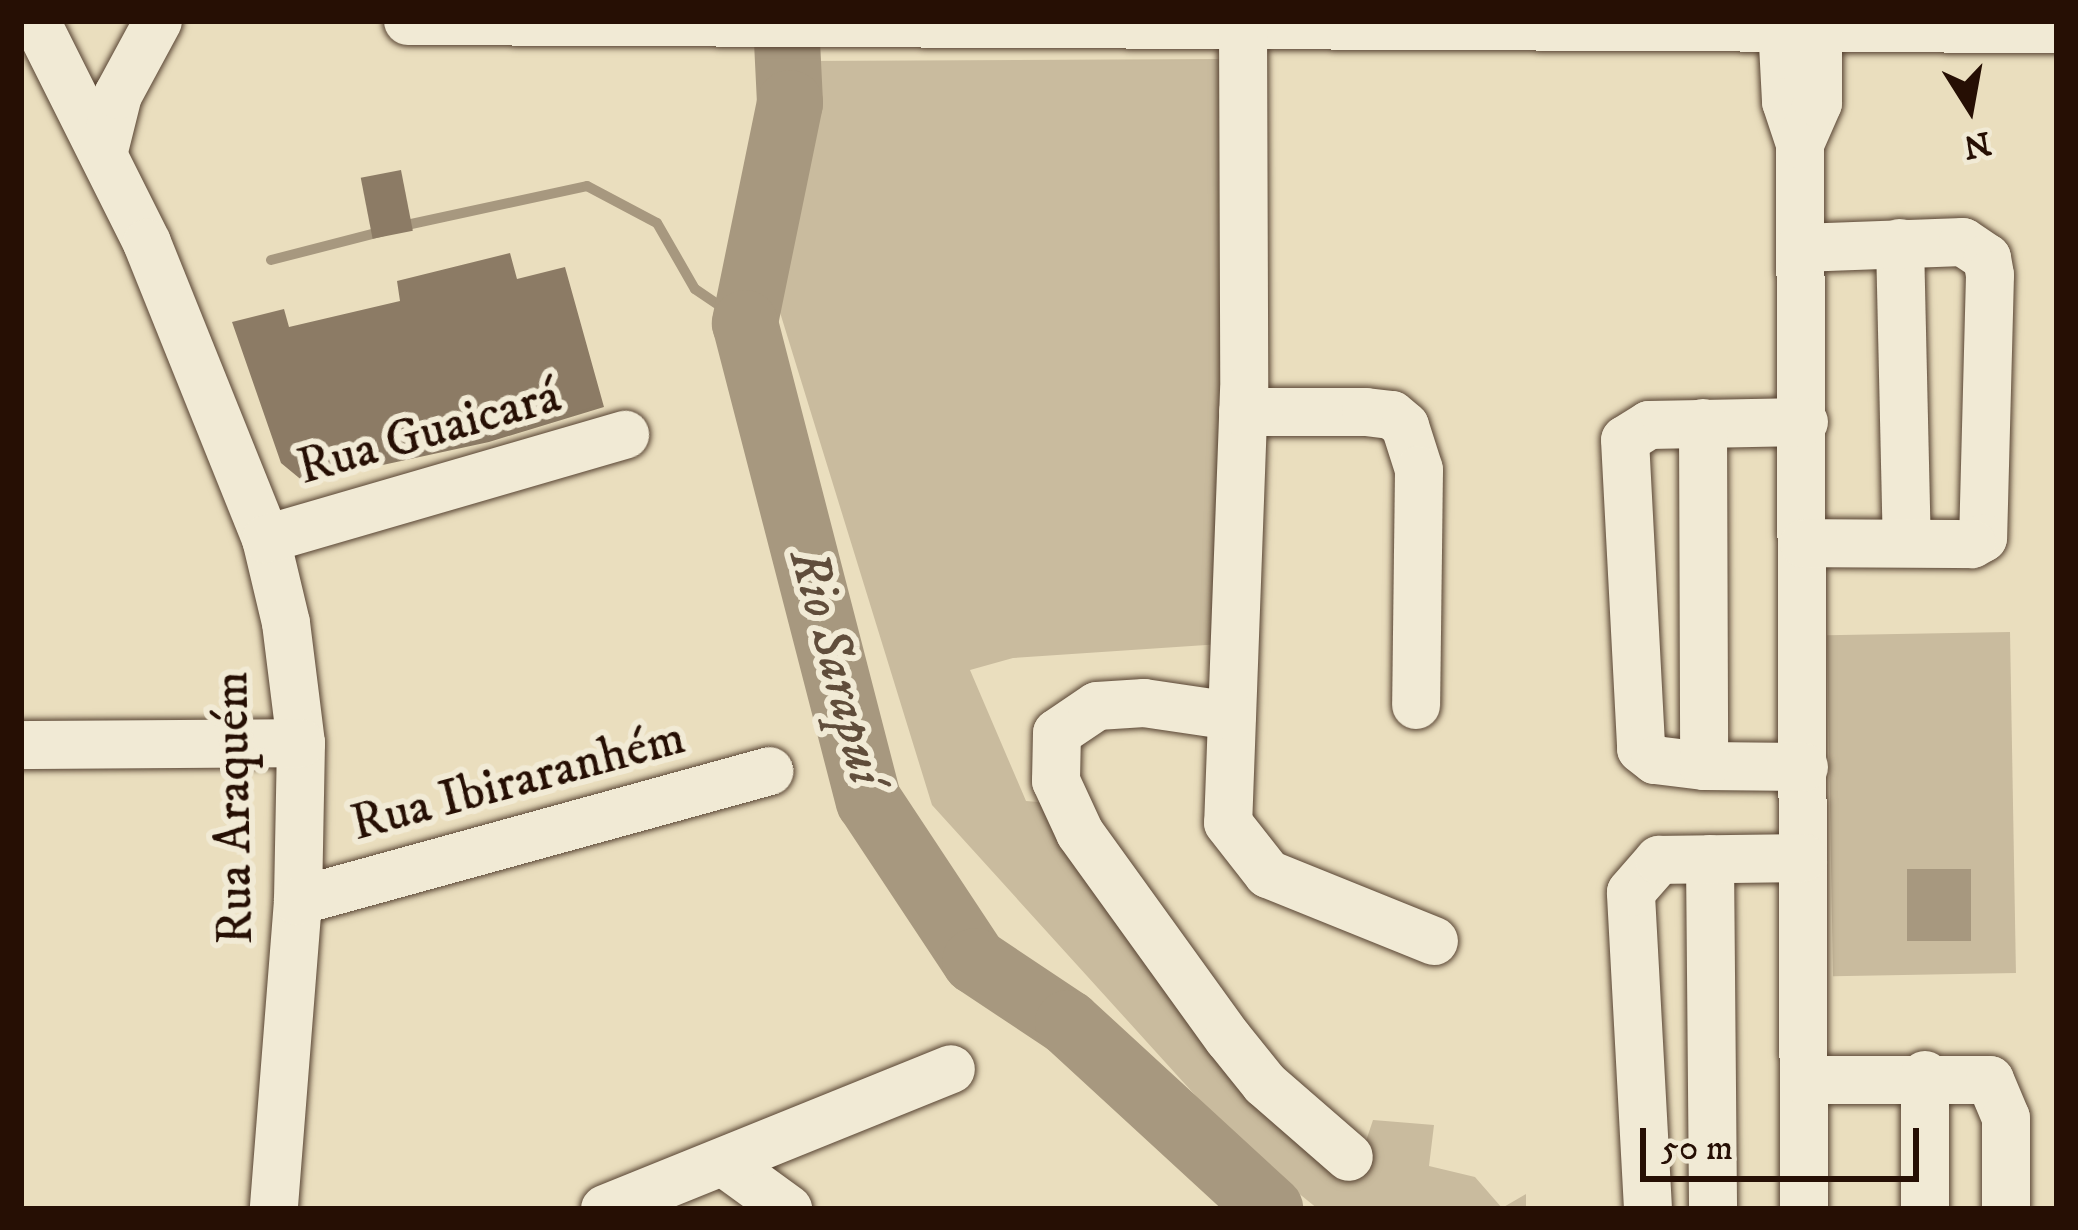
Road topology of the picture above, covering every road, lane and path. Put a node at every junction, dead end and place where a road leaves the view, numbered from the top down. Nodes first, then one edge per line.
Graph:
1 (37, 21) edge
2 (158, 21) edge
3 (408, 21) edge
4 (826, 23) edge
5 (1243, 23) edge
6 (755, 24) edge
7 (1800, 25) junction
8 (2057, 29) edge
9 (104, 151) junction
10 (1900, 243) junction
11 (1799, 248) junction
12 (1244, 412) junction
13 (1804, 422) junction
14 (1702, 423) junction
15 (625, 435) dead end
16 (266, 539) junction
17 (1804, 543) junction
18 (1907, 543) junction
19 (1416, 705) dead end
20 (1232, 716) junction
21 (301, 743) junction
22 (21, 746) edge
23 (1704, 766) junction
24 (1804, 766) junction
25 (769, 771) dead end
26 (1804, 858) junction
27 (1710, 859) junction
28 (298, 901) junction
29 (1434, 941) dead end
30 (951, 1069) dead end
31 (1925, 1076) junction
32 (1804, 1080) junction
33 (1348, 1157) dead end
34 (726, 1164) junction
35 (274, 1209) edge
36 (605, 1209) edge
37 (788, 1209) edge
38 (1648, 1209) edge
39 (1713, 1209) edge
40 (1804, 1209) edge
41 (1924, 1209) edge
42 (2006, 1209) edge

1 - 9 street, Rua Araquém
2 - 9 street
3 - 6 street
4 - 5 street
4 - 6 street
5 - 7 street
5 - 12 street
7 - 8 street
7 - 11 street
9 - 16 street, Rua Araquém
10 - 11 street
10 - 18 street
10 - 18 street
11 - 13 street
12 - 19 street
12 - 20 street
13 - 14 street
13 - 17 street
14 - 23 street
14 - 23 street
15 - 16 street, Rua Guaicará
16 - 21 street, Rua Araquém
17 - 18 street
17 - 24 street
20 - 29 street
20 - 33 street
21 - 22 street
21 - 28 street, Rua Araquém
23 - 24 street
24 - 26 street
25 - 28 street, Rua Ibiraranhém
26 - 27 street
26 - 32 street
27 - 38 street
27 - 39 street
28 - 35 street, Rua Araquém
30 - 34 street
31 - 32 street
31 - 41 street
31 - 42 street
32 - 40 street
34 - 36 street
34 - 37 street

